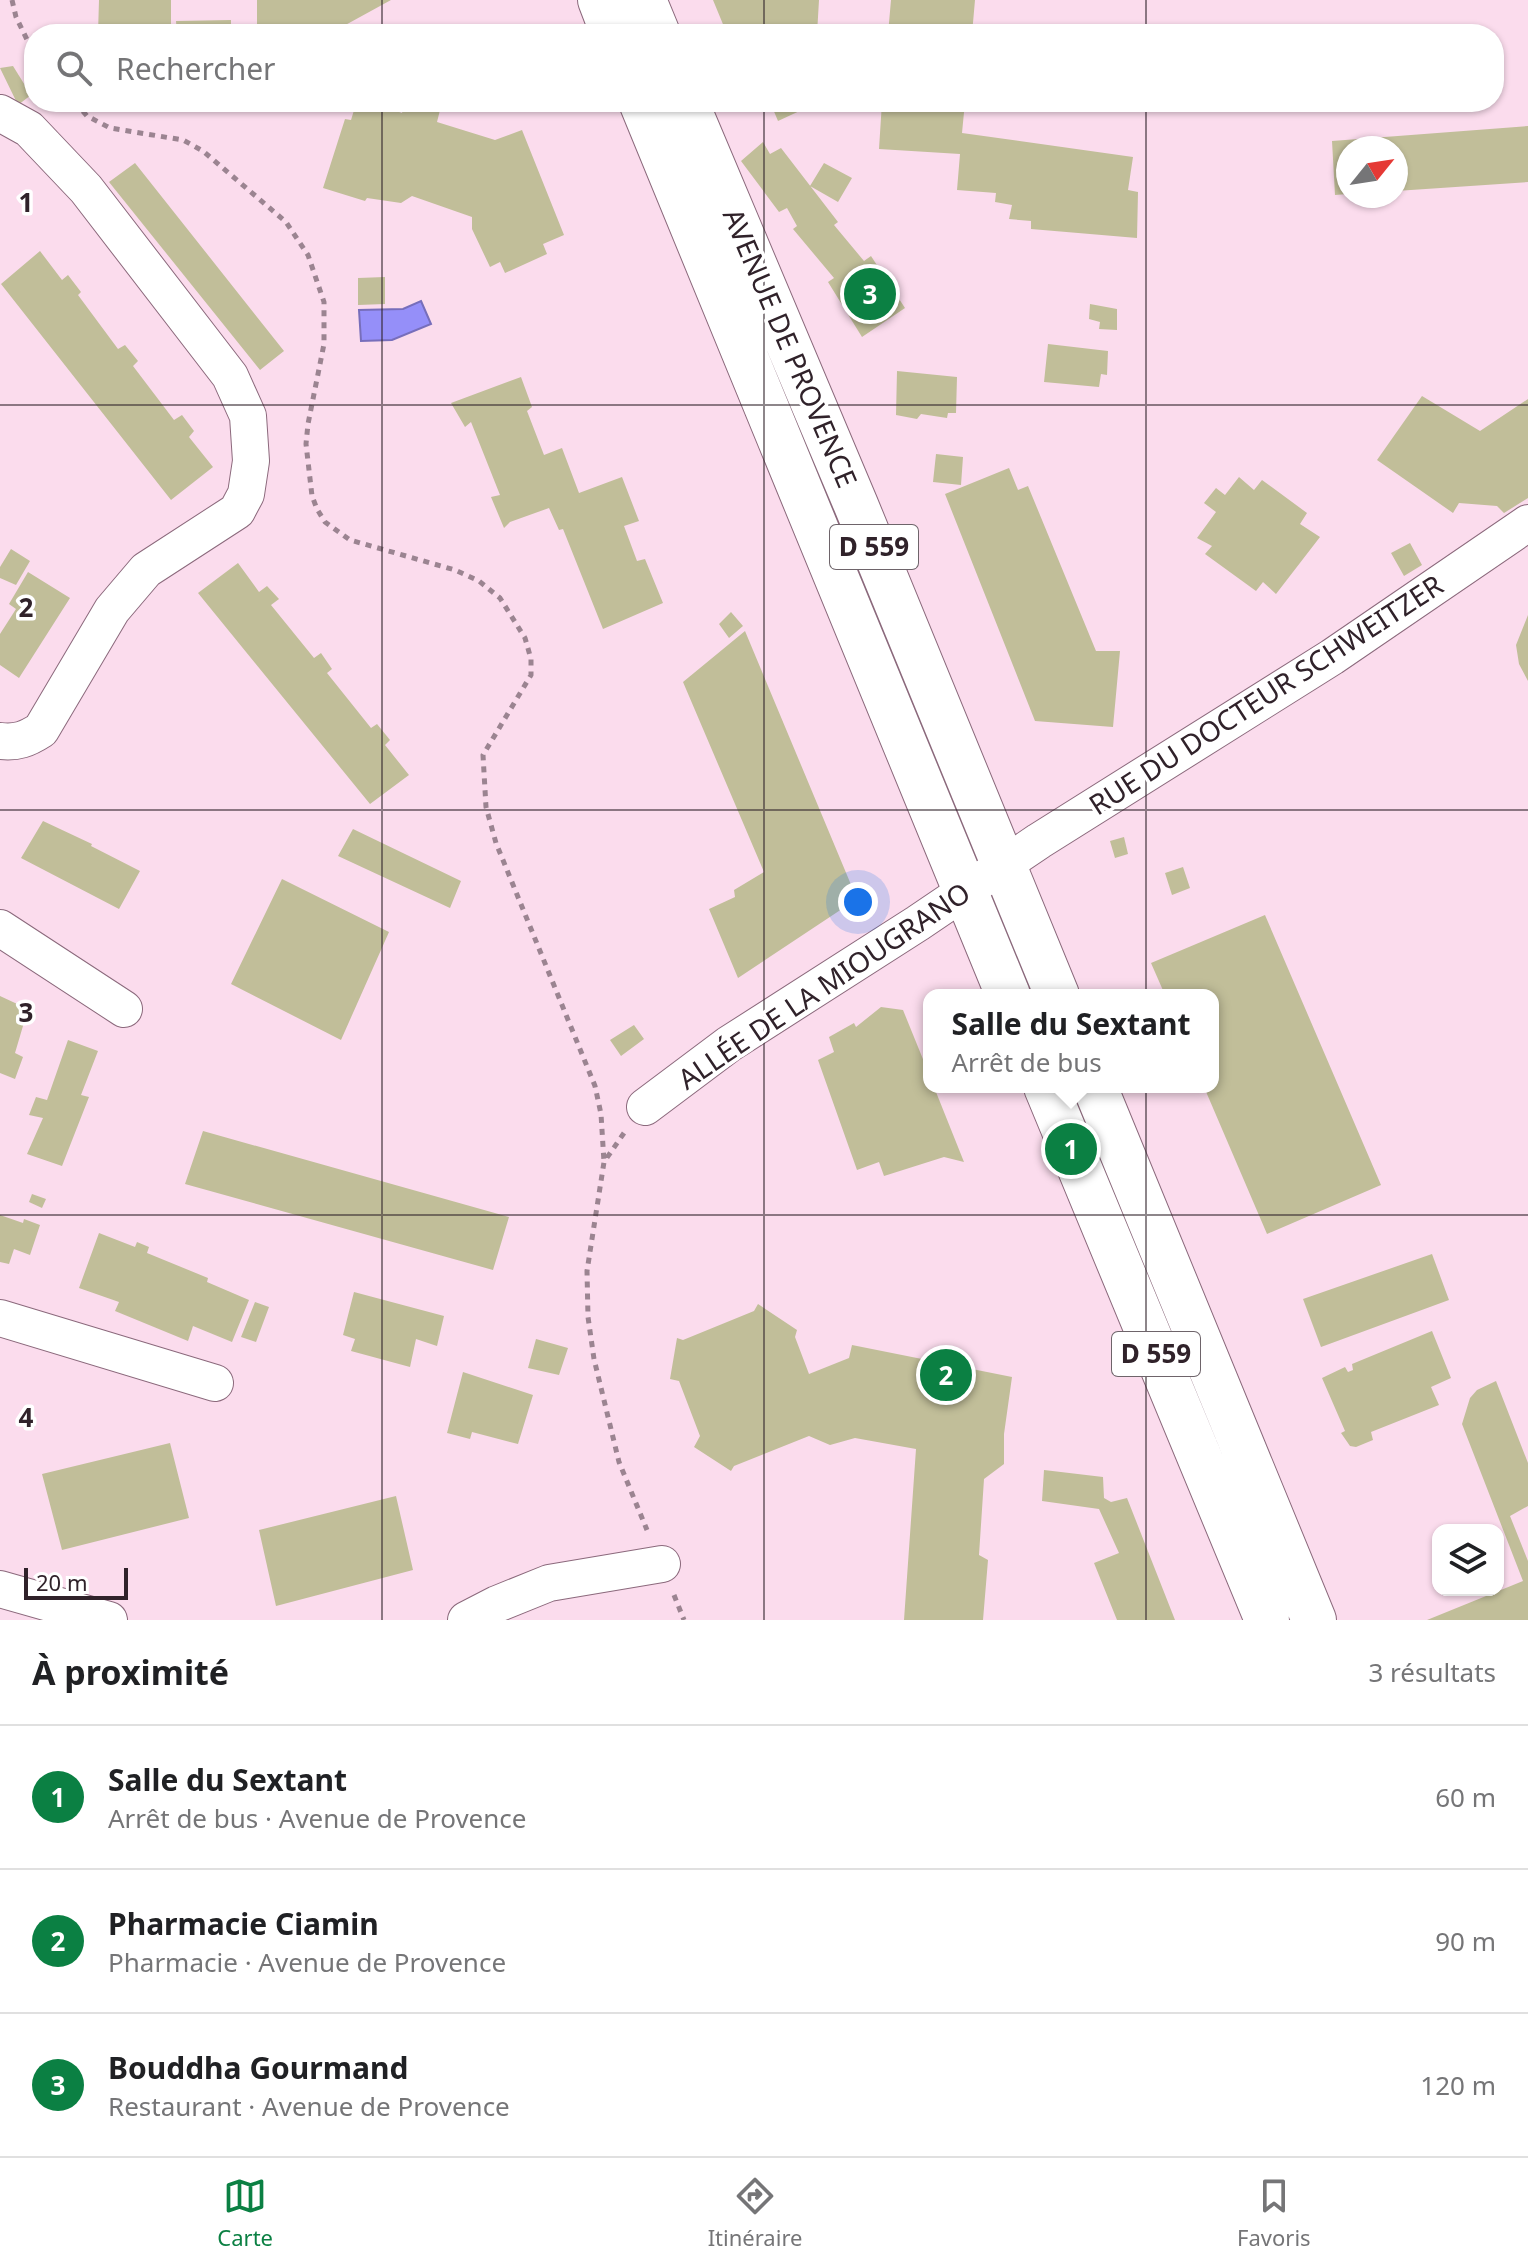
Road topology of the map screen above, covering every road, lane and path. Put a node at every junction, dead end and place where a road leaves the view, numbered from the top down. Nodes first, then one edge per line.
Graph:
1 (12, 0) edge
2 (600, 0) edge
3 (644, 0) edge
4 (609, 24) edge
5 (654, 24) edge
6 (24, 33) edge
7 (84, 112) edge
8 (645, 112) edge
9 (690, 112) edge
10 (0, 113) edge
11 (1528, 523) edge
12 (0, 741) edge
13 (1003, 864) junction
14 (967, 891) junction
15 (0, 928) edge
16 (1006, 989) edge
17 (1055, 989) edge
18 (124, 1009) dead end
19 (1048, 1093) edge
20 (1097, 1093) edge
21 (645, 1107) dead end
22 (0, 1318) edge
23 (215, 1383) dead end
24 (662, 1564) junction
25 (0, 1589) edge
26 (109, 1620) edge
27 (466, 1620) edge
28 (684, 1620) edge
29 (1267, 1620) edge
30 (1314, 1620) edge

1 - 6 path
2 - 4 main road
3 - 5 main road
7 - 24 path
8 - 14 main road, AVENUE DE PROVENCE / D 559
9 - 13 main road, AVENUE DE PROVENCE / D 559
10 - 12 street
11 - 13 street, RUE DU DOCTEUR SCHWEITZER
13 - 14 street, ALLÉE DE LA MIOUGRANO
13 - 17 main road, AVENUE DE PROVENCE / D 559
14 - 16 main road, AVENUE DE PROVENCE / D 559
14 - 21 street, ALLÉE DE LA MIOUGRANO
15 - 18 street
19 - 29 main road, D 559
20 - 30 main road, D 559
22 - 23 street
24 - 27 street
24 - 28 path
25 - 26 street

